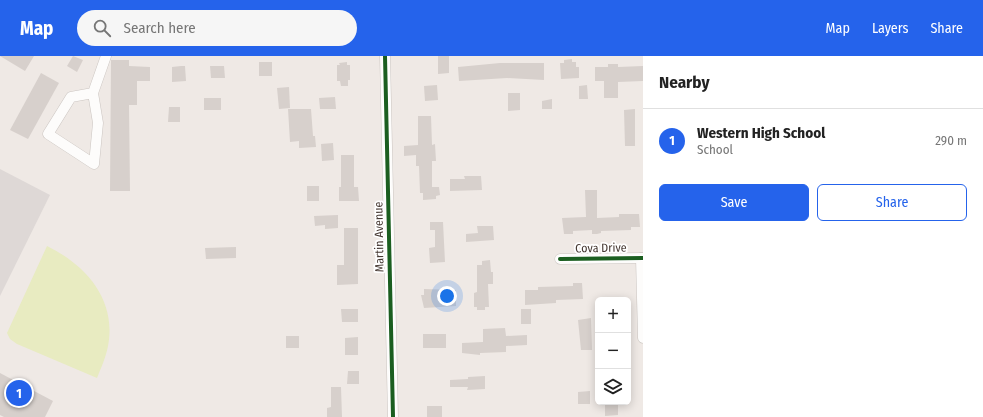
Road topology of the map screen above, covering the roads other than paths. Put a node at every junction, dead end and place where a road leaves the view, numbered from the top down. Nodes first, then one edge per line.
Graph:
1 (106, 56) edge
2 (385, 56) edge
3 (93, 93) junction
4 (642, 258) edge
5 (560, 259) dead end
6 (643, 338) edge
7 (393, 417) edge

1 - 3 street
2 - 7 street, Martin Avenue
3 - 3 street
4 - 5 street, Cova Drive
4 - 6 street

